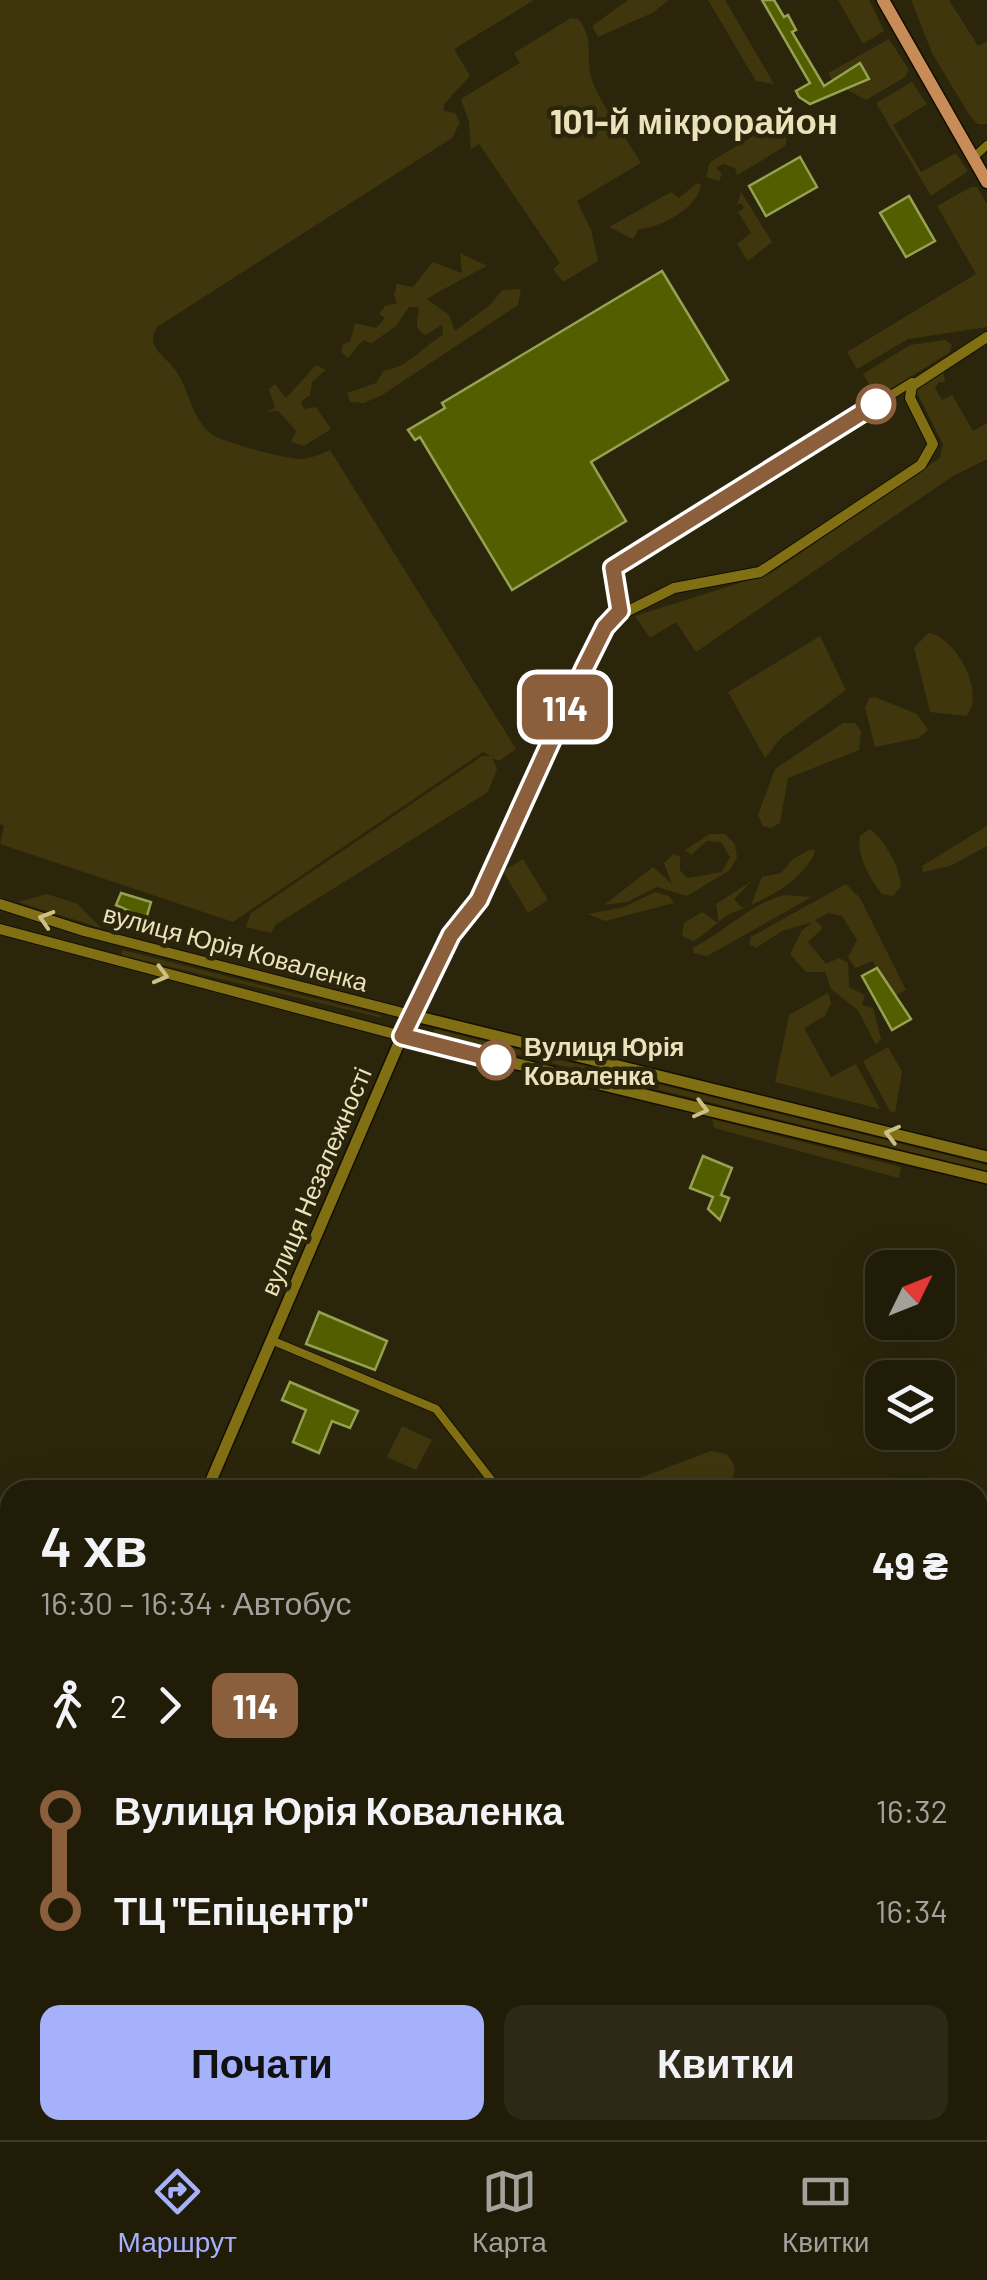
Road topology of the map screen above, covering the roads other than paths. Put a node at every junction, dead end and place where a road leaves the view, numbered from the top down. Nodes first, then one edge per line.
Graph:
1 (883, 0) edge
2 (987, 145) edge
3 (973, 158) junction
4 (987, 182) edge
5 (987, 336) edge
6 (916, 380) junction
7 (620, 611) junction
8 (0, 904) edge
9 (0, 929) edge
10 (411, 1015) junction
11 (402, 1036) junction
12 (987, 1158) edge
13 (987, 1178) edge
14 (271, 1340) junction
15 (211, 1480) edge
16 (492, 1480) edge

1 - 3 main road
2 - 3 street
3 - 4 main road
5 - 6 street
6 - 7 street
6 - 7 street
7 - 10 street, вулиця Незалежності
10 -> 8 street, вулиця Юрія Коваленка
9 -> 11 street, вулиця Юрія Коваленка
10 - 11 main road, вулиця Незалежності
12 -> 10 main road, вулиця Юрія Коваленка
11 -> 13 main road, вулиця Юрія Коваленка
11 - 14 main road, вулиця Незалежності
14 - 15 main road, вулиця Незалежності
14 - 16 street

